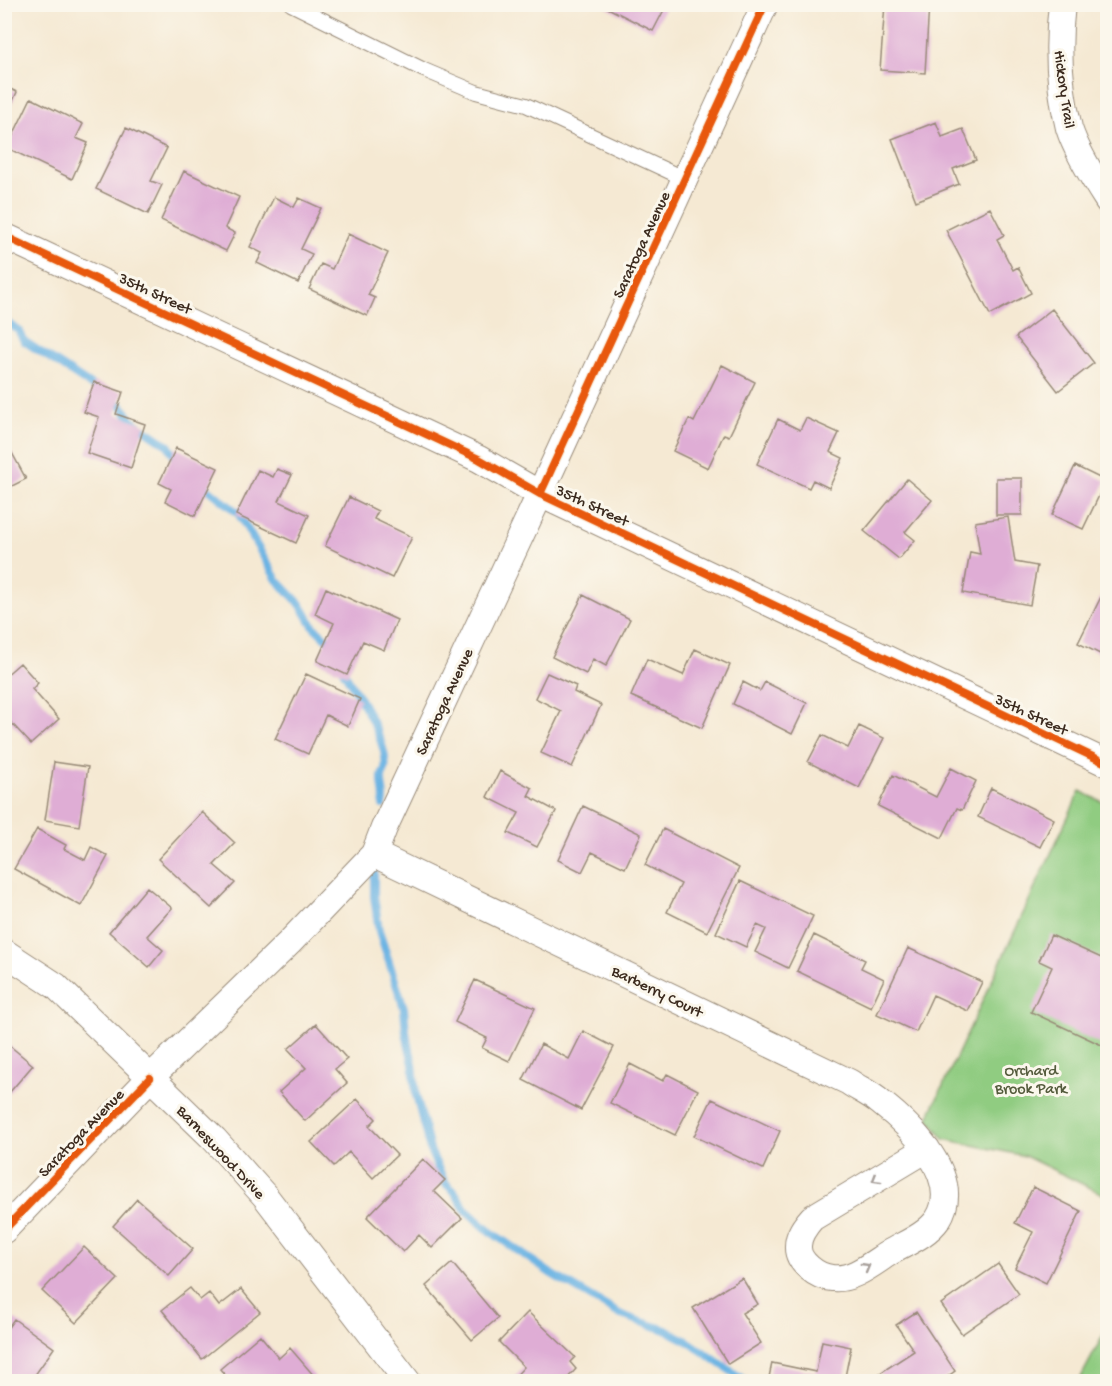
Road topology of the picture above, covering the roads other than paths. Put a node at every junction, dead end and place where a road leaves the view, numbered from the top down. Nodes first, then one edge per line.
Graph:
1 (291, 4) edge
2 (765, 4) edge
3 (1062, 4) edge
4 (685, 179) junction
5 (1107, 201) edge
6 (4, 236) edge
7 (540, 494) junction
8 (1107, 764) edge
9 (374, 854) junction
10 (4, 952) edge
11 (150, 1078) junction
12 (927, 1149) junction
13 (4, 1230) edge
14 (408, 1382) edge

1 - 4 lane
2 - 4 street, Saratoga Avenue
3 - 5 street, Hickory Trail
4 - 7 street, Saratoga Avenue
6 - 7 street, 35th Street
7 - 8 street, 35th Street
7 - 9 street, Saratoga Avenue
9 - 11 street, Saratoga Avenue
9 - 12 street, Barberry Court
10 - 11 street, Barneswood Drive
11 - 13 street, Saratoga Avenue
11 - 14 street, Barneswood Drive
12 -> 12 street, Barberry Court

